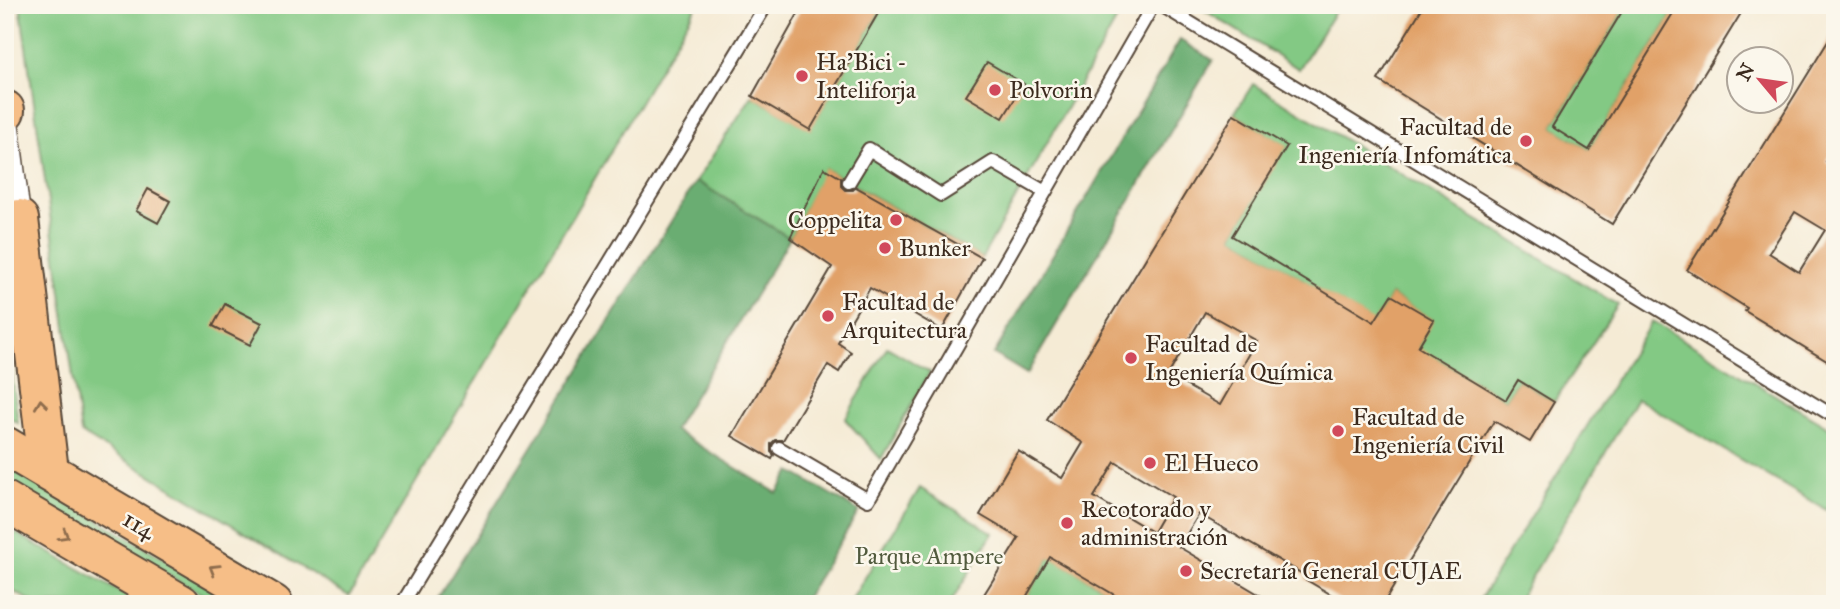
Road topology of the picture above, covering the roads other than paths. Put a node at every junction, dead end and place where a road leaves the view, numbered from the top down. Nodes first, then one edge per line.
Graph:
1 (766, 5) edge
2 (1153, 5) edge
3 (1161, 5) edge
4 (5, 110) edge
5 (849, 182) dead end
6 (1045, 192) junction
7 (12, 228) edge
8 (5, 261) edge
9 (1835, 417) edge
10 (5, 446) edge
11 (779, 448) dead end
12 (49, 471) junction
13 (5, 501) edge
14 (181, 604) edge
15 (273, 604) edge
16 (402, 604) edge

1 - 16 lane
2 - 6 lane
3 - 9 lane
4 - 7 street
5 - 6 lane
6 - 11 lane
7 - 8 highway
12 -> 7 highway
10 - 12 highway, 114
15 -> 12 highway, 114
13 -> 14 highway, 114

